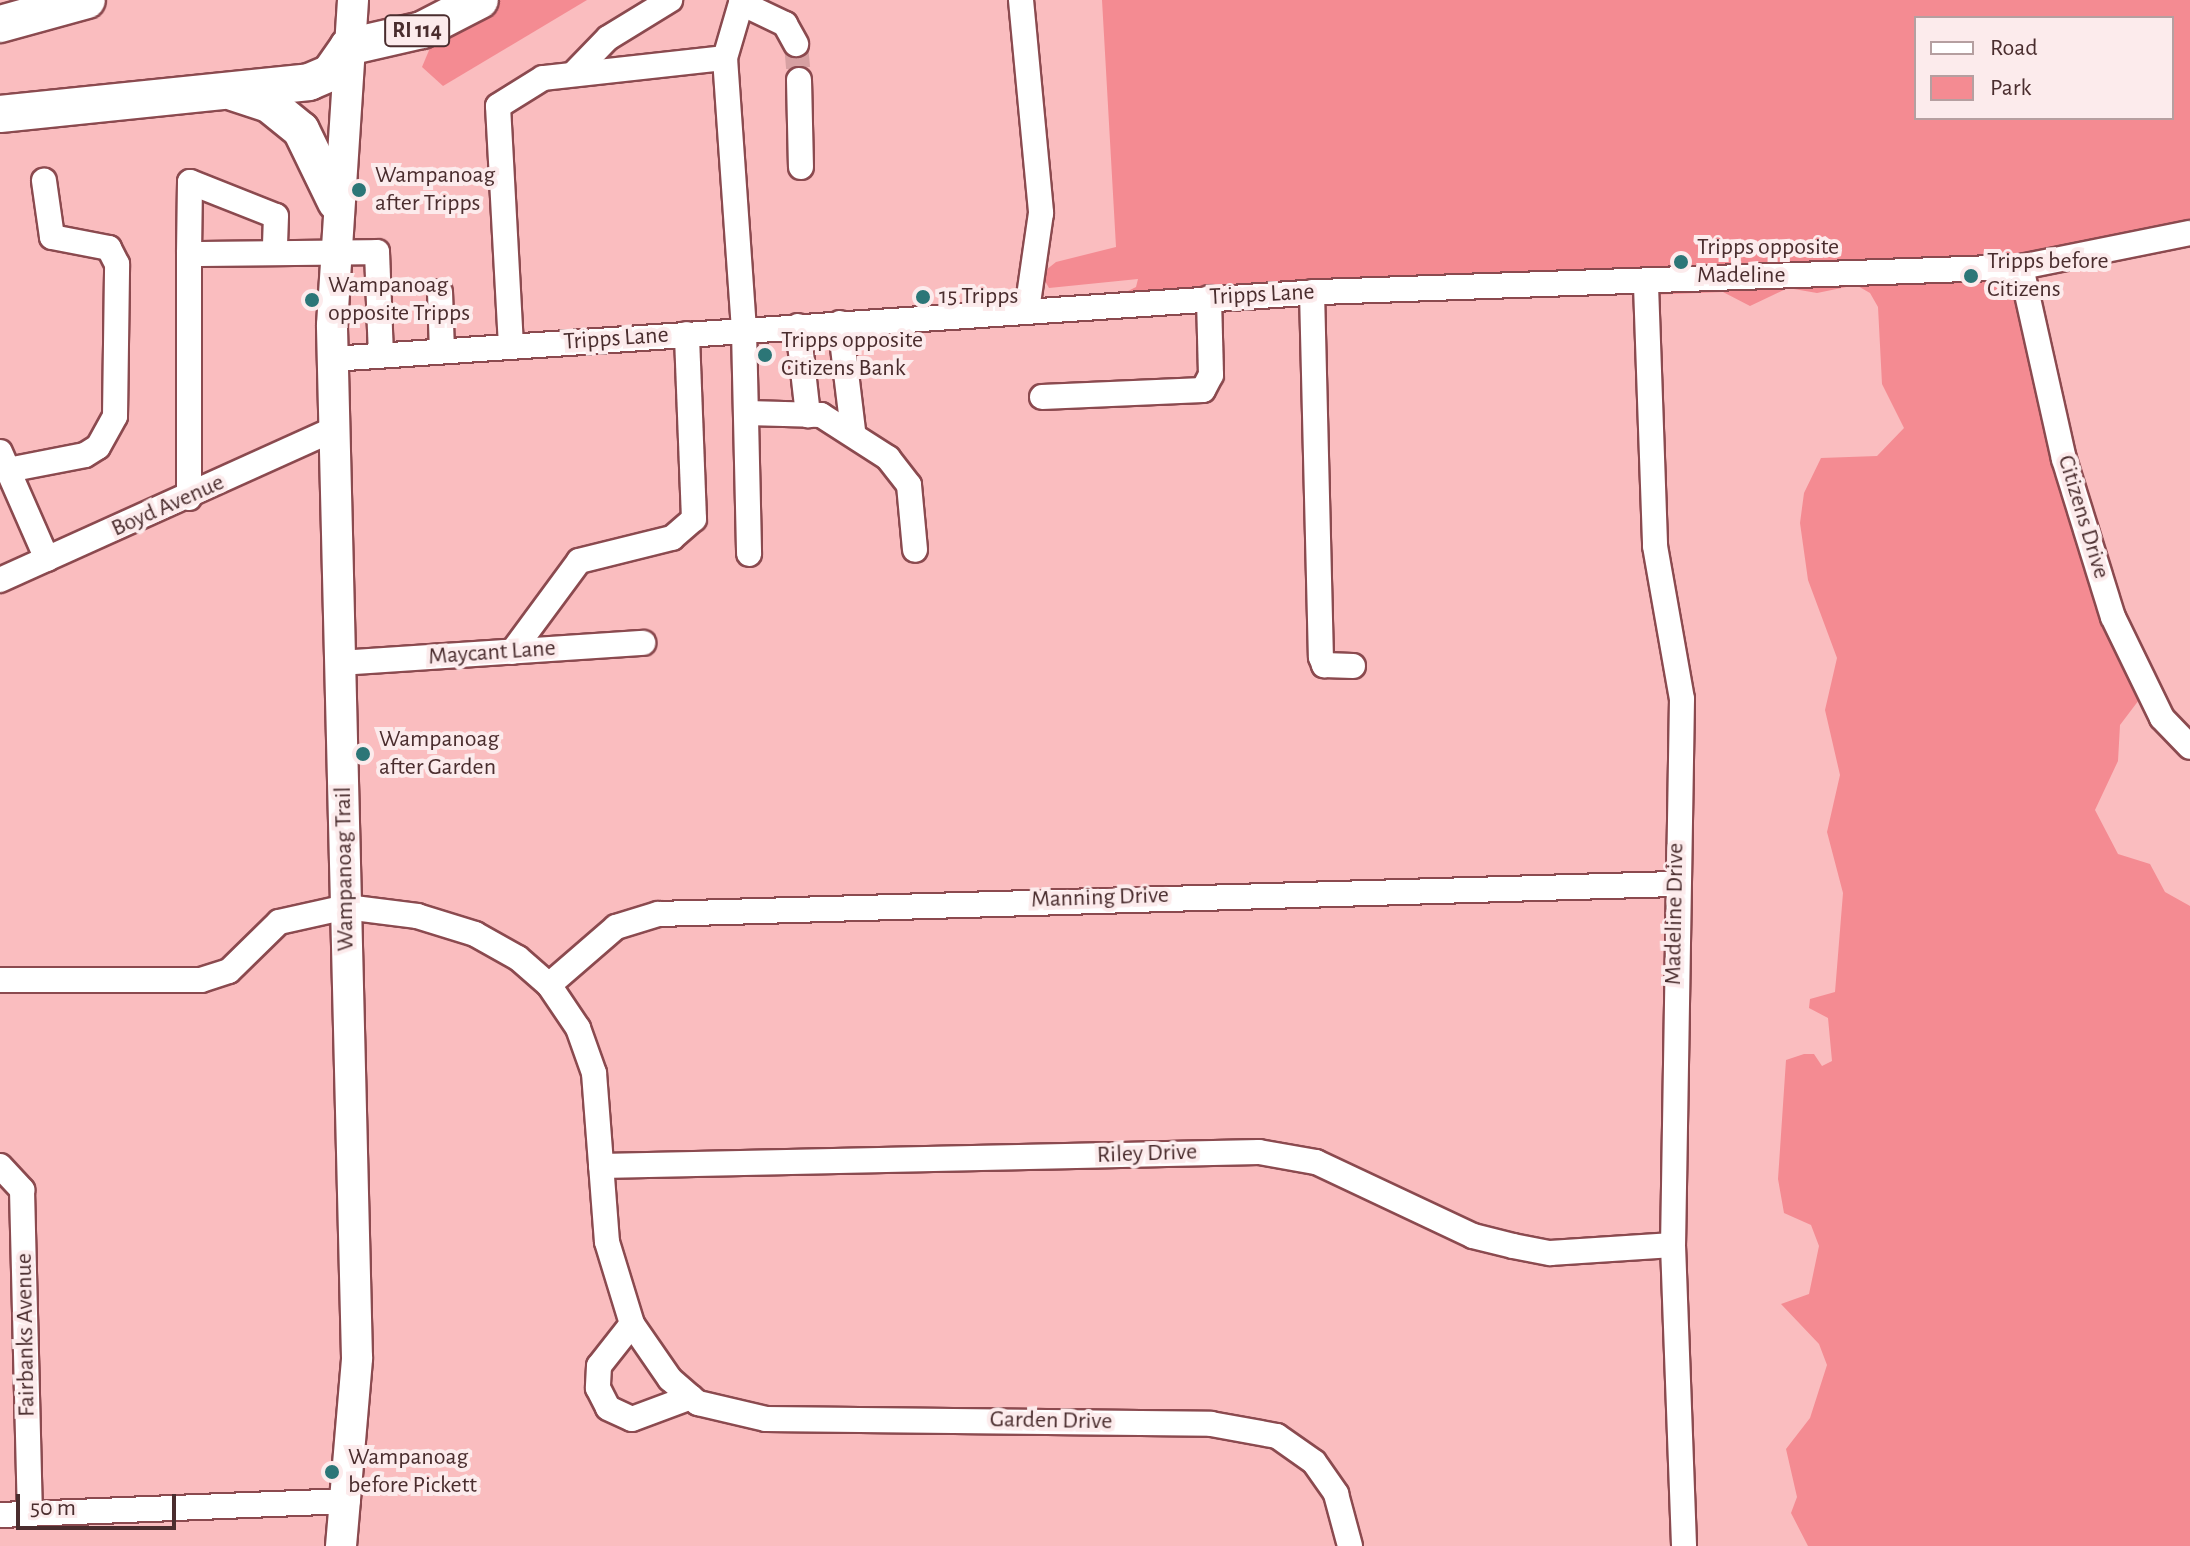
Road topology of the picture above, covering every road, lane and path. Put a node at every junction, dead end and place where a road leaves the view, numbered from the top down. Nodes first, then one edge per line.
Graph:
1 (87, 0) edge
2 (353, 0) edge
3 (480, 0) edge
4 (670, 0) edge
5 (1021, 0) edge
6 (741, 1) edge
7 (0, 24) edge
8 (796, 44) tunnel mouth
9 (348, 47) junction
10 (725, 58) junction
11 (575, 72) junction
12 (799, 80) tunnel mouth
13 (214, 92) junction
14 (0, 114) edge
15 (801, 167) dead end
16 (44, 181) dead end
17 (336, 202) junction
18 (2190, 233) edge
19 (333, 252) junction
20 (275, 253) junction
21 (189, 254) junction
22 (2021, 267) junction
23 (1646, 285) junction
24 (440, 292) dead end
25 (1312, 292) junction
26 (1209, 298) junction
27 (1027, 310) junction
28 (840, 323) junction
29 (798, 326) junction
30 (744, 330) junction
31 (687, 334) junction
32 (511, 346) junction
33 (442, 351) junction
34 (381, 355) junction
35 (332, 359) junction
36 (1042, 397) dead end
37 (747, 413) junction
38 (808, 415) junction
39 (334, 429) junction
40 (853, 430) junction
41 (4, 461) edge
42 (189, 498) junction
43 (915, 550) dead end
44 (749, 554) dead end
45 (47, 559) junction
46 (0, 580) edge
47 (643, 643) dead end
48 (512, 652) junction
49 (340, 663) junction
50 (1353, 666) dead end
51 (2190, 747) edge
52 (1675, 884) junction
53 (346, 907) junction
54 (0, 980) edge
55 (549, 985) junction
56 (0, 1166) edge
57 (601, 1166) junction
58 (1673, 1245) junction
59 (632, 1324) junction
60 (691, 1397) junction
61 (348, 1501) junction
62 (0, 1515) edge
63 (30, 1515) junction
64 (341, 1546) edge
65 (1350, 1546) edge
66 (1684, 1546) edge

1 - 7 highway
2 - 9 main road, Wampanoag Trail / RI 114
3 - 9 highway, RI 114
4 - 11 street
5 - 27 street
6 - 8 street
6 - 10 street
9 - 13 highway
9 - 17 main road, Wampanoag Trail / RI 114
10 - 11 street
10 - 30 street
11 - 32 street
12 - 15 street
13 - 14 highway
13 - 17 highway
16 - 41 street
17 - 19 main road, Wampanoag Trail / RI 114
18 - 22 street, Tripps Lane
19 - 20 street
19 - 34 street
19 - 35 main road, Wampanoag Trail / RI 114
20 - 21 street
20 - 21 street
21 - 42 street
22 - 23 street, Tripps Lane
22 - 51 street, Citizens Drive
23 - 25 street, Tripps Lane
23 - 52 street, Madeline Drive
24 - 33 street
25 - 26 street, Tripps Lane
25 - 50 street
26 - 27 street, Tripps Lane
26 - 36 street
27 - 28 street, Tripps Lane
28 - 29 street, Tripps Lane
28 - 40 street
29 - 30 street, Tripps Lane
29 - 38 street
30 - 31 street, Tripps Lane
30 - 37 street
31 - 32 street, Tripps Lane
31 - 48 street
32 - 33 street, Tripps Lane
33 - 34 street, Tripps Lane
34 - 35 street, Tripps Lane
35 - 39 main road, Wampanoag Trail / RI 114
37 - 38 street
37 - 44 street
38 - 40 street
39 - 42 street, Boyd Avenue
39 - 49 main road, Wampanoag Trail / RI 114
40 - 43 street
41 - 45 street
42 - 45 street, Boyd Avenue
45 - 46 street, Boyd Avenue
47 - 48 street, Maycant Lane
48 - 49 street, Maycant Lane
49 - 53 main road, Wampanoag Trail / RI 114
52 - 55 street, Manning Drive
52 - 58 street, Madeline Drive
53 - 54 street
53 - 55 street
53 - 61 main road, Wampanoag Trail / RI 114
55 - 57 street
56 - 63 street, Fairbanks Avenue
57 - 58 street, Riley Drive
57 - 59 street
58 - 66 street, Madeline Drive
59 - 60 street
59 - 60 street
60 - 65 street, Garden Drive
61 - 63 street
61 - 64 main road, Wampanoag Trail / RI 114
62 - 63 street

